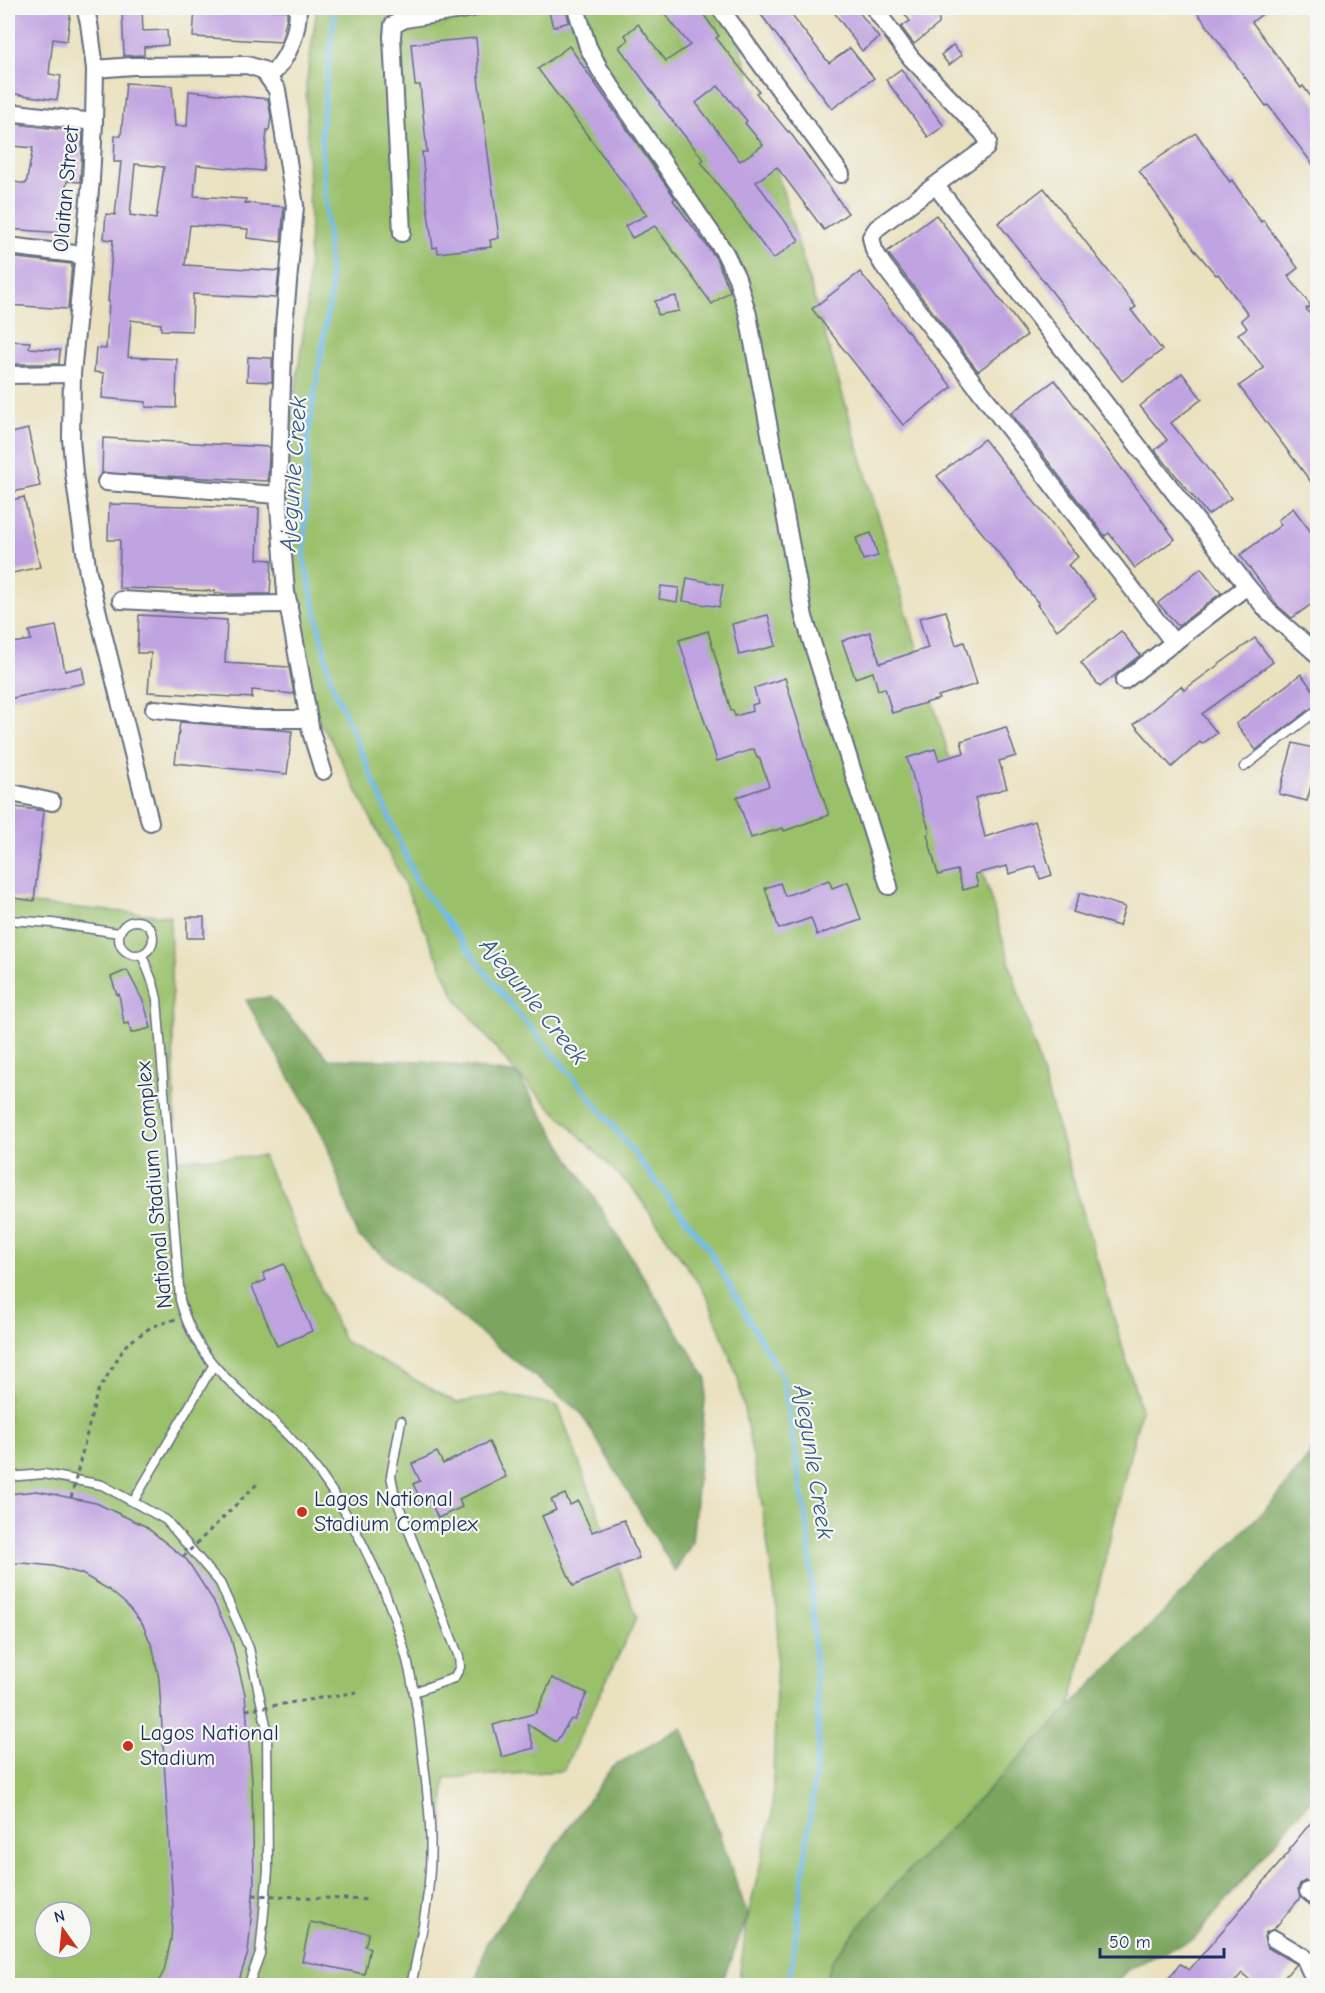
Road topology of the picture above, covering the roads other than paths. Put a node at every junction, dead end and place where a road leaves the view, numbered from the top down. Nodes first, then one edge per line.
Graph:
1 (85, 8) edge
2 (298, 8) edge
3 (473, 8) edge
4 (576, 8) edge
5 (720, 8) edge
6 (874, 8) edge
7 (95, 69) junction
8 (269, 77) junction
9 (8, 111) edge
10 (94, 122) junction
11 (841, 174) dead end
12 (936, 186) junction
13 (402, 233) dead end
14 (8, 246) edge
15 (83, 255) junction
16 (72, 374) junction
17 (8, 375) edge
18 (106, 482) dead end
19 (278, 495) junction
20 (1247, 586) junction
21 (121, 600) dead end
22 (289, 604) junction
23 (1174, 643) junction
24 (1317, 655) edge
25 (1124, 681) dead end
26 (154, 709) dead end
27 (1317, 710) edge
28 (309, 719) junction
29 (1244, 767) dead end
30 (323, 771) dead end
31 (8, 792) edge
32 (52, 802) dead end
33 (150, 822) dead end
34 (889, 886) dead end
35 (8, 920) edge
36 (119, 933) junction
37 (142, 955) junction
38 (213, 1366) junction
39 (401, 1421) dead end
40 (8, 1477) edge
41 (133, 1502) junction
42 (414, 1692) junction
43 (1274, 1939) dead end
44 (248, 1986) edge
45 (411, 1986) edge
46 (1317, 1986) edge

1 - 7 street, Olaitan Street
2 - 8 street
3 - 13 street
4 - 34 street
5 - 11 street
6 - 12 street
7 - 8 street
7 - 10 street, Olaitan Street
8 - 19 street
9 - 10 street
10 - 15 street, Olaitan Street
12 - 20 street
12 - 23 street
14 - 15 street
15 - 16 street, Olaitan Street
16 - 17 street
16 - 33 street, Olaitan Street
18 - 19 street
19 - 22 street
20 - 23 street
20 - 24 street
21 - 22 street
22 - 28 street
23 - 25 street
26 - 28 street
27 - 29 lane
28 - 30 street
31 - 32 street
35 - 36 lane
36 - 37 lane
36 - 37 lane
37 - 38 lane, National Stadium Complex
38 - 41 lane
38 - 42 lane, National Stadium Complex
39 - 42 lane
40 - 41 lane
41 - 44 lane
42 - 45 lane, National Stadium Complex
43 - 46 street

